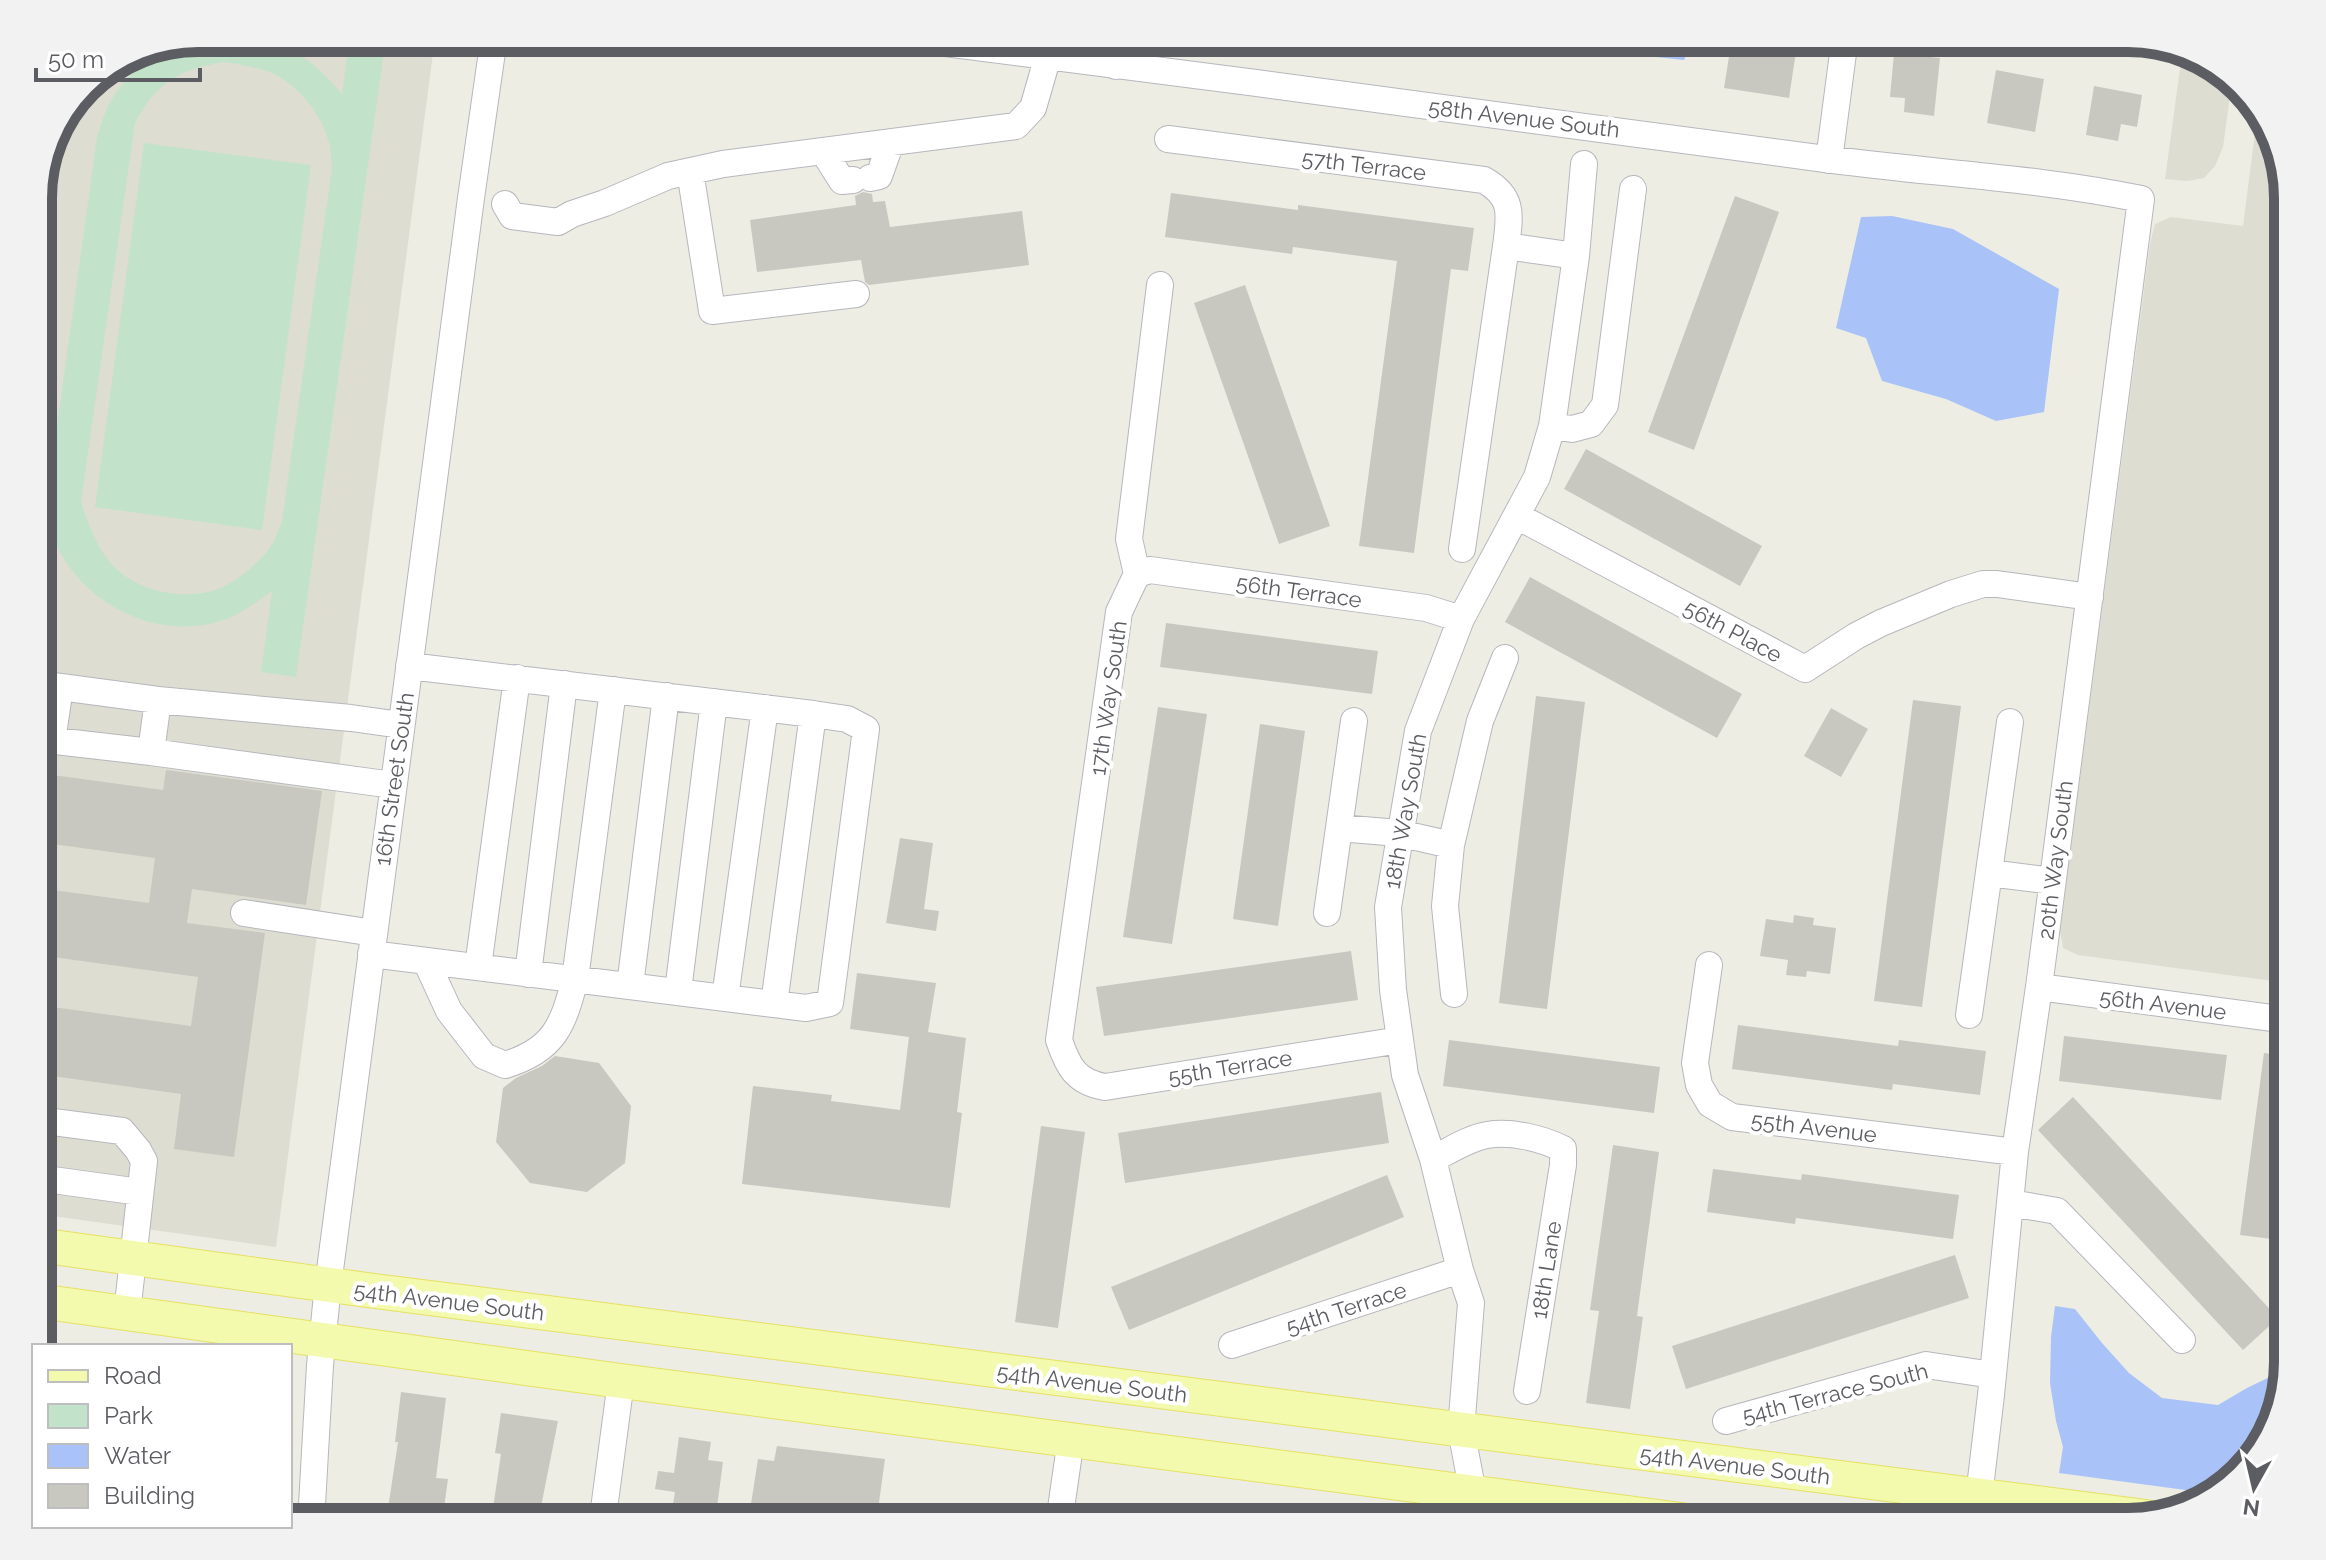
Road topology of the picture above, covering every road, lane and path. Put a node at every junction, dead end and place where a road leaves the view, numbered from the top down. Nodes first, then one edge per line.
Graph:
1 (492, 52) edge
2 (1016, 52) edge
3 (1118, 52) edge
4 (1843, 52) edge
5 (1048, 56) junction
6 (1116, 66) junction
7 (1168, 139) dead end
8 (891, 142) junction
9 (823, 151) junction
10 (1829, 160) junction
11 (1584, 164) dead end
12 (690, 171) junction
13 (1633, 189) dead end
14 (471, 198) junction
15 (2141, 199) joint
16 (1506, 246) junction
17 (1576, 256) junction
18 (1160, 285) dead end
19 (856, 294) dead end
20 (1552, 426) junction
21 (1517, 516) junction
22 (1462, 549) dead end
23 (1137, 574) junction
24 (2090, 597) junction
25 (1461, 619) junction
26 (1505, 658) dead end
27 (409, 666) junction
28 (517, 678) junction
29 (564, 684) junction
30 (52, 685) edge
31 (613, 690) junction
32 (666, 696) junction
33 (158, 700) junction
34 (714, 702) junction
35 (765, 708) junction
36 (813, 714) junction
37 (1354, 721) dead end
38 (2010, 722) dead end
39 (401, 725) junction
40 (52, 741) edge
41 (151, 752) junction
42 (393, 785) junction
43 (1339, 828) junction
44 (1399, 833) junction
45 (1451, 845) junction
46 (1989, 873) junction
47 (2052, 881) junction
48 (244, 913) dead end
49 (1327, 913) dead end
50 (372, 943) junction
51 (426, 961) junction
52 (1709, 965) dead end
53 (478, 967) junction
54 (528, 974) junction
55 (575, 979) junction
56 (630, 986) junction
57 (2039, 987) junction
58 (678, 991) junction
59 (1454, 994) dead end
60 (725, 998) junction
61 (774, 1004) junction
62 (1969, 1015) dead end
63 (2274, 1018) edge
64 (1400, 1040) junction
65 (1068, 1065) joint
66 (52, 1122) edge
67 (2015, 1152) junction
68 (1433, 1159) junction
69 (52, 1180) edge
70 (140, 1192) junction
71 (2011, 1203) junction
72 (52, 1247) edge
73 (133, 1258) junction
74 (1460, 1270) junction
75 (328, 1285) junction
76 (52, 1303) edge
77 (127, 1313) junction
78 (321, 1340) junction
79 (2182, 1340) dead end
80 (1232, 1345) dead end
81 (1993, 1375) junction
82 (621, 1381) junction
83 (1527, 1391) dead end
84 (1726, 1421) dead end
85 (1461, 1430) junction
86 (1071, 1439) junction
87 (1470, 1507) edge
88 (312, 1508) edge
89 (604, 1508) edge
90 (1061, 1508) edge
91 (1969, 1508) edge
92 (1976, 1508) edge

1 - 14 street, 16th Street South
2 - 5 street, 58th Avenue South
3 - 6 street
4 - 10 street
5 - 6 street, 58th Avenue South
5 - 8 street
6 - 10 street, 58th Avenue South
7 - 16 street, 57th Terrace
8 - 9 street
8 - 9 street
9 - 12 street
10 - 15 street, 58th Avenue South
11 - 17 street, 18th Way South
12 - 14 street
12 - 19 street
13 - 20 street
14 - 27 street, 16th Street South
15 - 24 street, 20th Way South
16 - 17 street
16 - 22 street, 57th Terrace
17 - 20 street, 18th Way South
18 - 23 street
20 - 21 street, 18th Way South
21 - 24 street, 56th Place
21 - 25 street, 18th Way South
23 - 25 street, 56th Terrace
23 - 65 street, 17th Way South
24 - 47 street, 20th Way South
25 - 44 street, 18th Way South
26 - 45 street
27 - 28 street
27 - 39 street, 16th Street South
28 - 29 street
28 - 53 street
29 - 31 street
29 - 54 street
30 - 33 street
31 - 32 street
31 - 55 street
32 - 34 street
32 - 56 street
33 - 39 street
33 - 41 street
34 - 35 street
34 - 58 street
35 - 36 street
35 - 60 street
36 - 61 street
36 - 61 street
37 - 43 street
38 - 46 street
39 - 42 street, 16th Street South
40 - 41 street
41 - 42 street
42 - 50 street, 16th Street South
43 - 44 street
43 - 49 street
44 - 45 street
44 - 64 street, 18th Way South
45 - 59 street
46 - 47 street
46 - 62 street
47 - 57 street, 20th Way South
48 - 50 street
50 - 51 street
50 - 75 street, 16th Street South
51 - 53 street
51 - 55 street
52 - 67 street, 55th Avenue
53 - 54 street
54 - 55 street
55 - 56 street
56 - 58 street
57 - 63 street, 56th Avenue
57 - 67 street, 20th Way South
58 - 60 street
60 - 61 street
64 - 65 street, 55th Terrace
64 - 68 street, 18th Way South
66 - 70 street
67 - 71 street, 20th Way South
68 - 74 street, 18th Way South
68 - 83 street, 18th Lane
69 - 70 street
70 - 73 street
71 - 79 street
71 - 81 street, 20th Way South
72 - 73 main road, 54th Avenue South
73 - 75 main road, 54th Avenue South
73 - 77 street
74 - 80 street, 54th Terrace
74 - 85 street, 18th Way South
75 - 78 street, 16th Street South
75 - 85 main road, 54th Avenue South
76 - 77 main road
77 - 78 main road
78 - 82 main road
78 - 88 street, 16th Street South
81 - 84 street, 54th Terrace South
81 - 92 street, 20th Way South
82 - 86 main road
82 - 89 street
85 - 87 street, 18th Way South
85 - 91 main road, 54th Avenue South
86 - 87 main road
86 - 90 street

